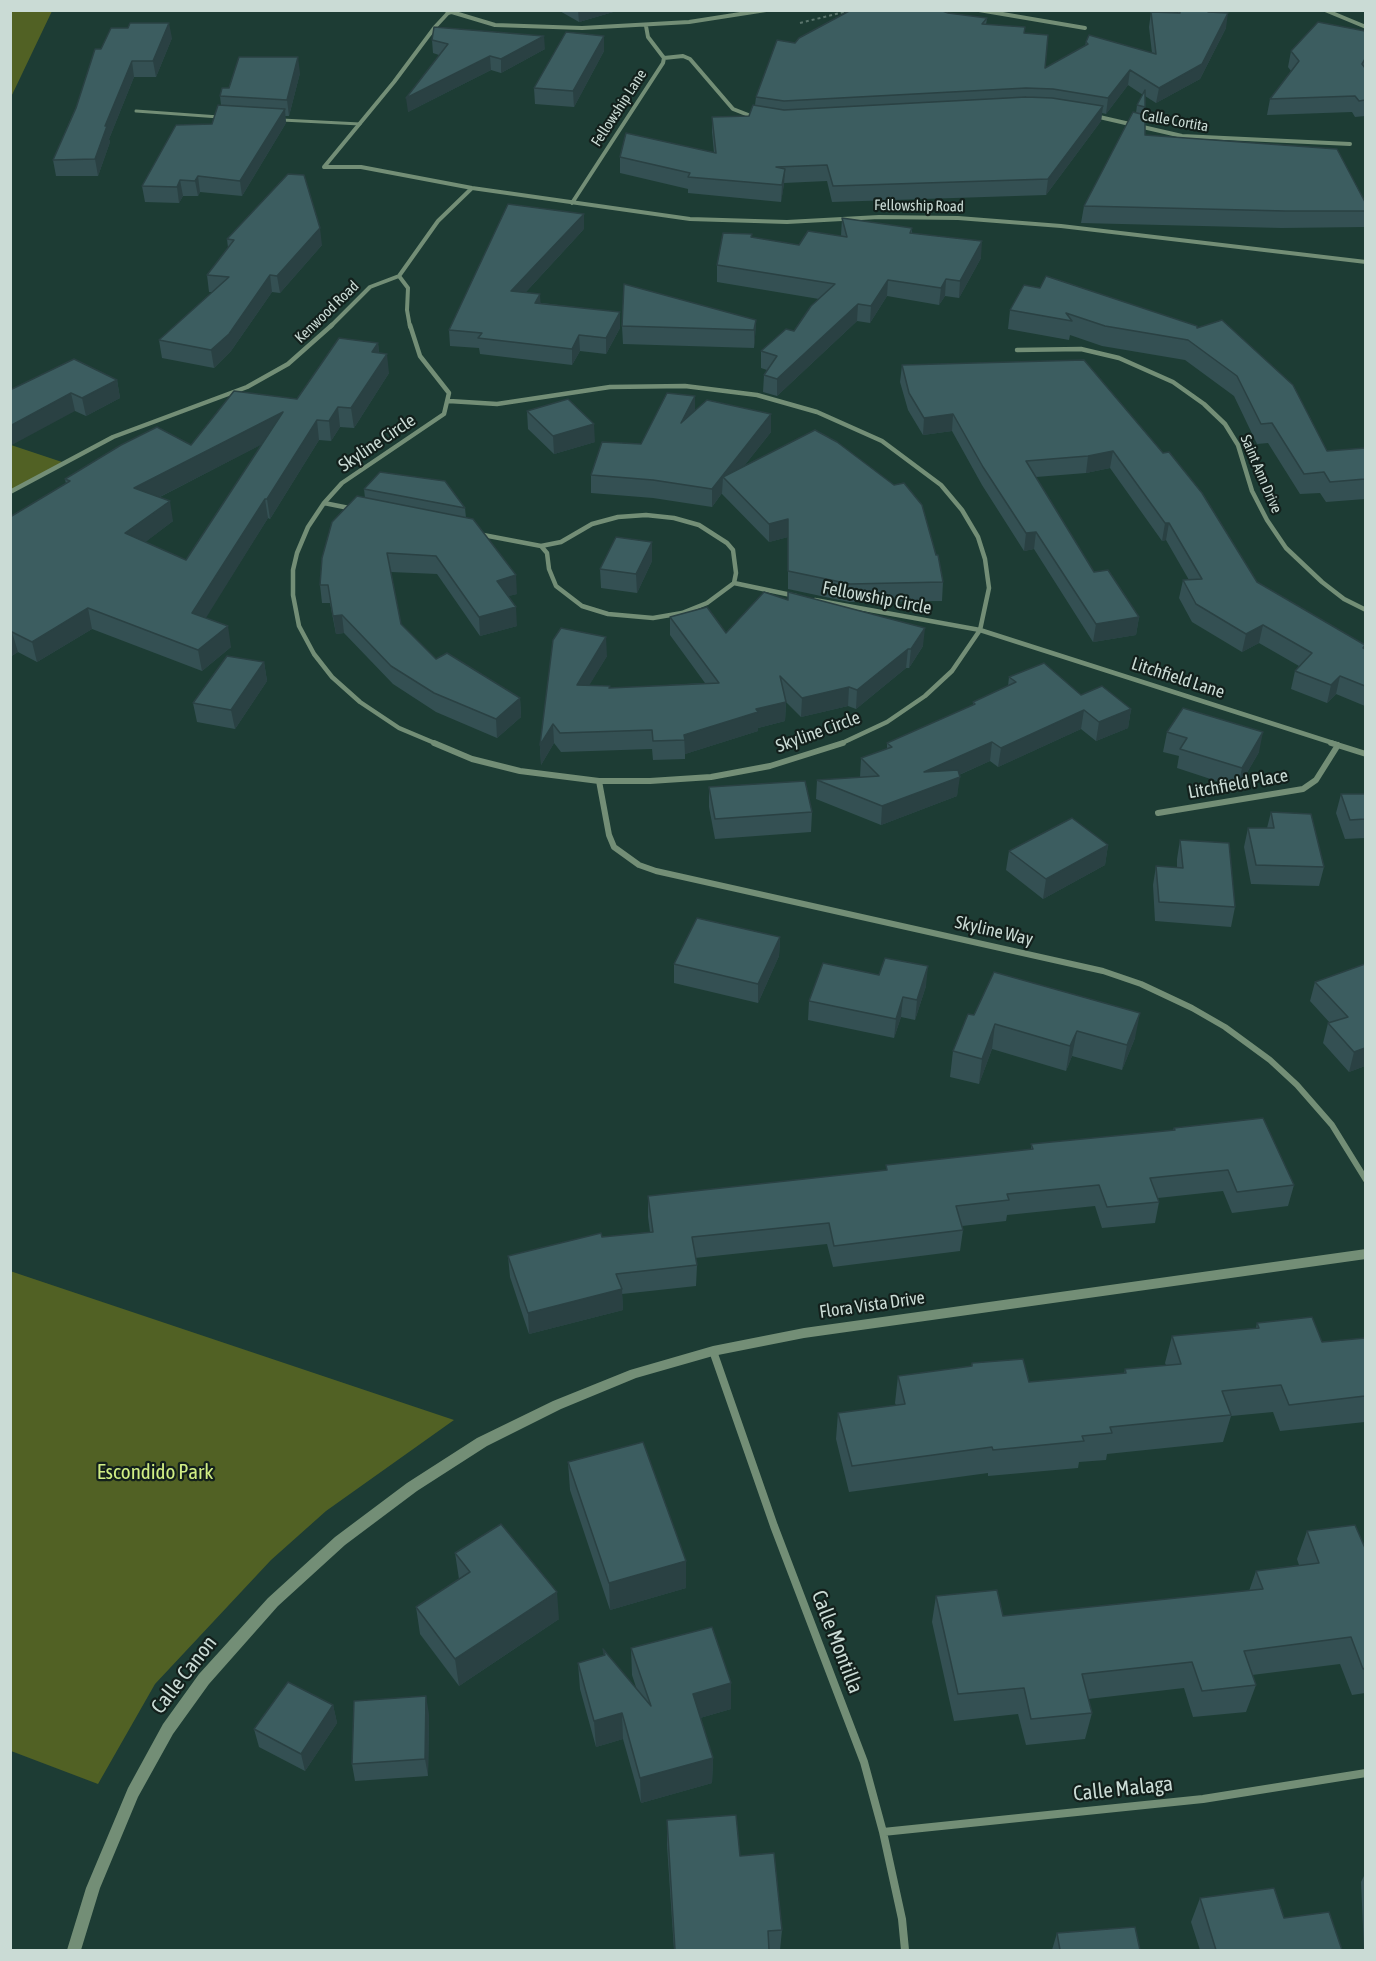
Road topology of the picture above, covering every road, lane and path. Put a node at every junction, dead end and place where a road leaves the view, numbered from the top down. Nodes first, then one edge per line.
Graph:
1 (457, 10) edge
2 (766, 10) edge
3 (852, 10) edge
4 (979, 10) edge
5 (1325, 10) edge
6 (446, 12) edge
7 (800, 23) dead end
8 (646, 26) junction
9 (1365, 27) edge
10 (1085, 28) dead end
11 (664, 58) junction
12 (136, 111) dead end
13 (1091, 115) edge
14 (227, 117) edge
15 (760, 119) edge
16 (282, 120) edge
17 (360, 124) junction
18 (1350, 144) dead end
19 (472, 188) junction
20 (572, 203) junction
21 (1365, 262) edge
22 (399, 276) junction
23 (1017, 350) dead end
24 (449, 401) junction
25 (10, 492) edge
26 (324, 503) junction
27 (358, 510) edge
28 (472, 532) edge
29 (541, 546) junction
30 (734, 583) junction
31 (799, 596) edge
32 (810, 599) edge
33 (1365, 610) edge
34 (981, 630) junction
35 (1338, 745) junction
36 (1365, 754) edge
37 (599, 780) junction
38 (1158, 813) dead end
39 (1365, 1180) edge
40 (1365, 1254) edge
41 (713, 1351) junction
42 (412, 1486) joint
43 (1365, 1773) edge
44 (883, 1832) junction
45 (74, 1950) edge
46 (905, 1950) edge

1 - 6 street
2 - 8 street
3 - 7 path
4 - 10 street
5 - 9 street
6 - 8 street
6 - 17 street
8 - 11 street, Fellowship Lane
11 - 15 street
11 - 20 street, Fellowship Lane
12 - 14 lane
13 - 18 street, Calle Cortita
16 - 17 lane
17 - 19 street
19 - 20 street, Fellowship Road
19 - 22 street
20 - 21 street, Fellowship Road
22 - 24 street
22 - 25 street, Kenwood Road
23 - 33 street, Saint Ann Drive
24 - 26 street, Skyline Circle
24 - 34 street, Skyline Circle
26 - 27 street
26 - 37 street, Skyline Circle
28 - 29 street
29 - 30 street
29 - 30 street
30 - 31 street, Fellowship Circle
32 - 34 street, Fellowship Circle
34 - 35 street, Litchfield Lane
34 - 37 street, Skyline Circle
35 - 36 street, Litchfield Lane
35 - 38 street, Litchfield Place
37 - 39 street, Skyline Way
40 - 41 street, Flora Vista Drive
41 - 42 street, Flora Vista Drive
41 - 44 street, Calle Montilla
42 - 45 street, Calle Canon
43 - 44 street, Calle Malaga
44 - 46 street, Calle Montilla

